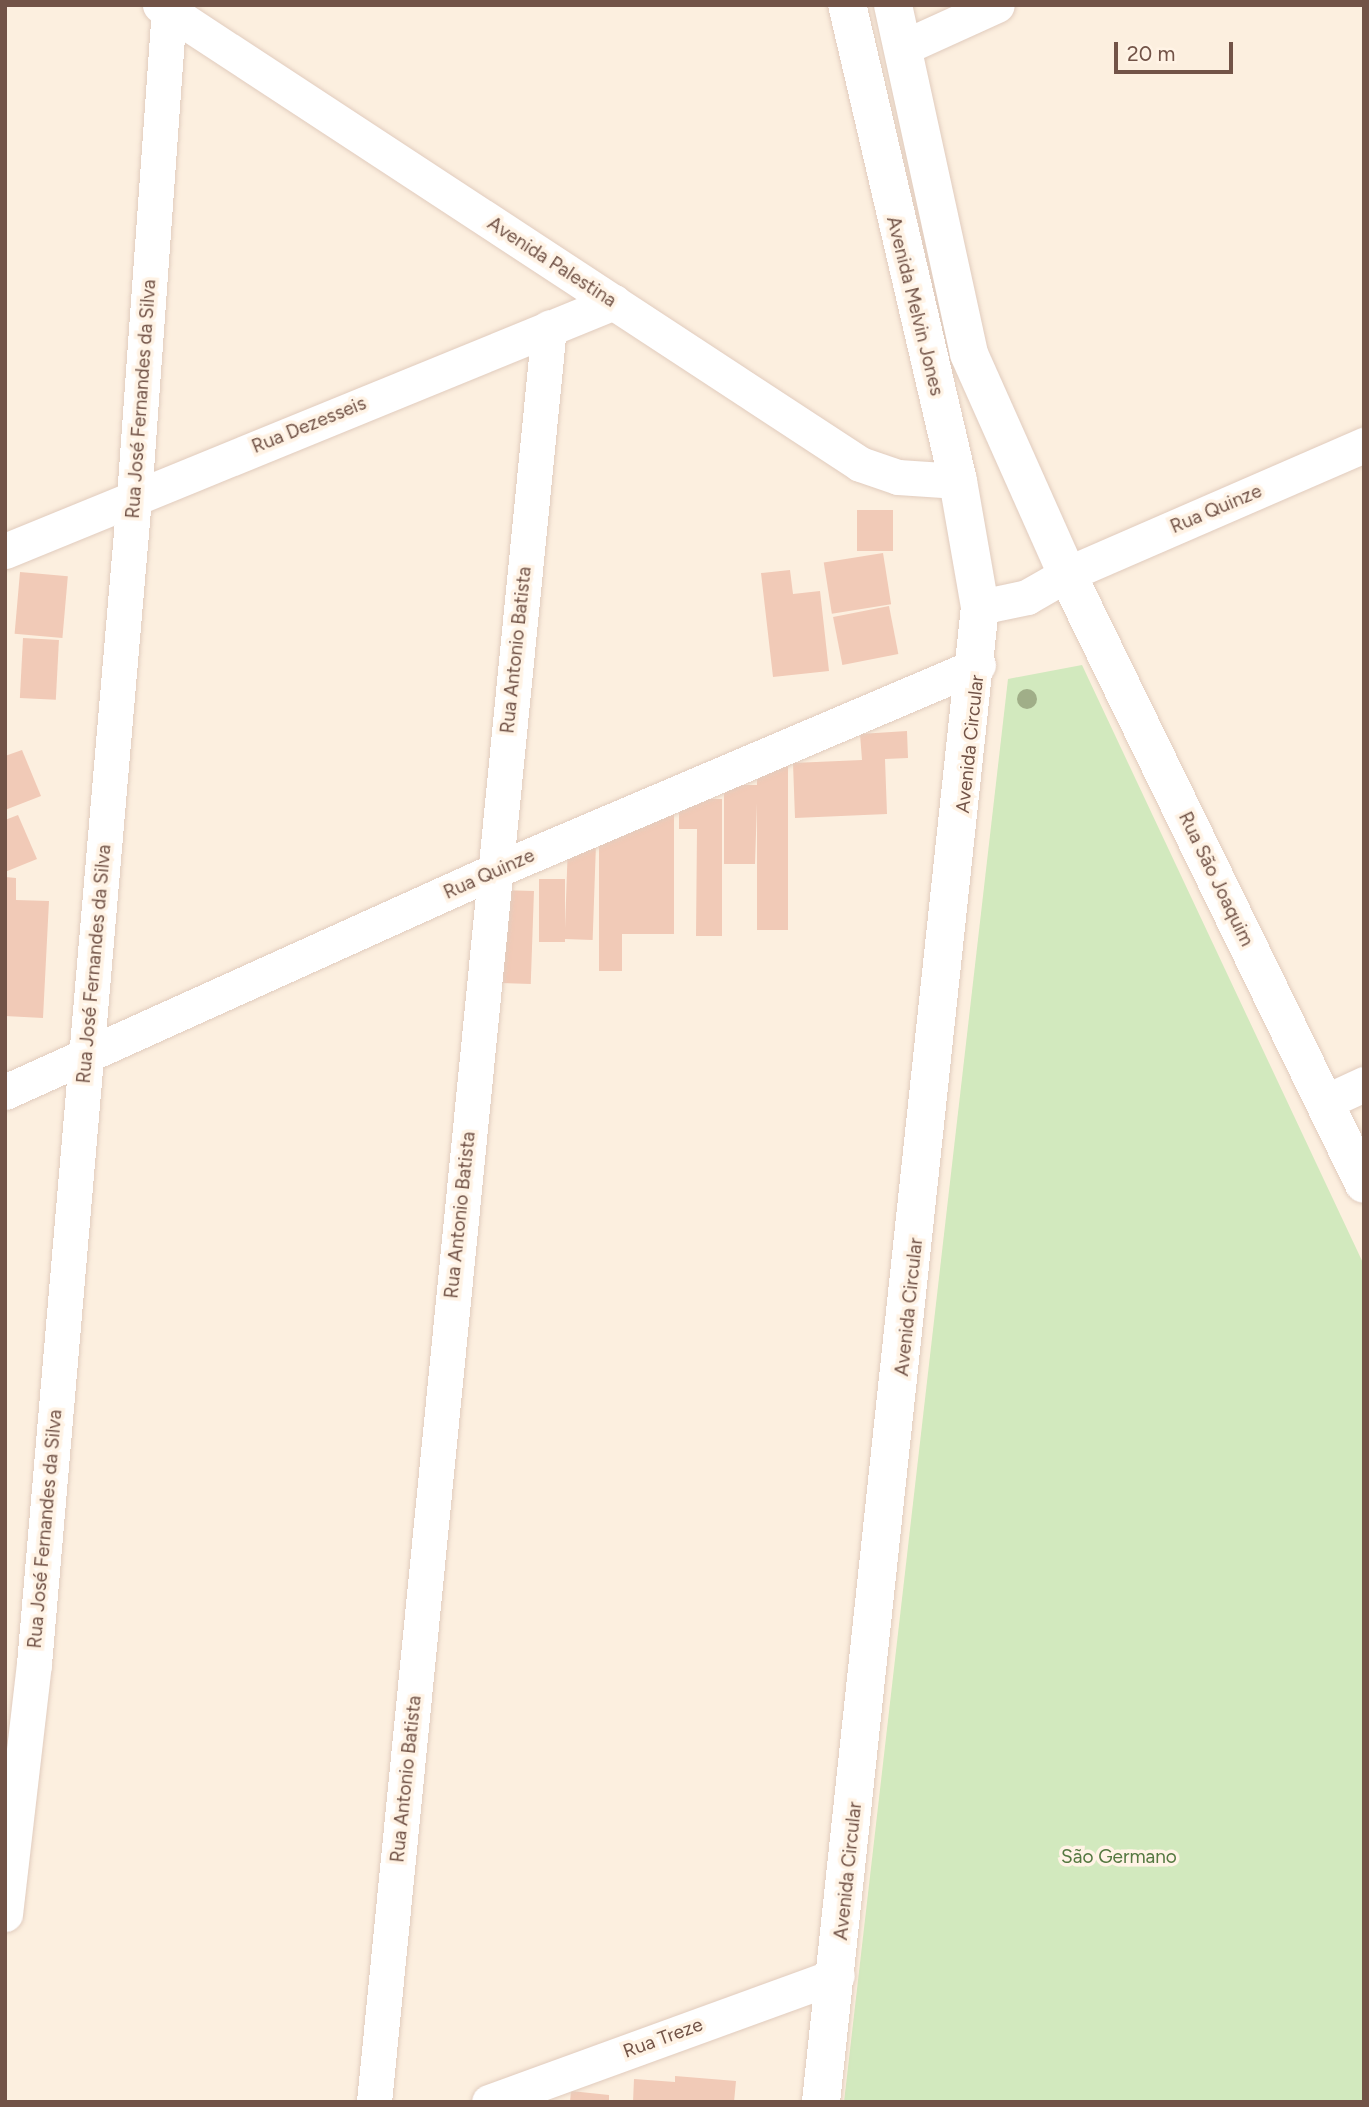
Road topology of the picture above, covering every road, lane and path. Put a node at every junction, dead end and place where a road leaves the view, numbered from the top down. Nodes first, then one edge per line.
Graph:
1 (847, 5) edge
2 (893, 5) edge
3 (997, 5) edge
4 (164, 8) edge
5 (902, 48) junction
6 (614, 302) junction
7 (549, 328) junction
8 (1364, 445) edge
9 (958, 481) junction
10 (134, 497) junction
11 (5, 551) edge
12 (1067, 574) junction
13 (980, 607) junction
14 (978, 665) junction
15 (494, 871) junction
16 (86, 1055) junction
17 (1364, 1084) edge
18 (5, 1092) edge
19 (1325, 1102) junction
20 (1364, 1184) edge
21 (5, 1914) edge
22 (837, 1975) junction
23 (374, 2102) edge
24 (489, 2102) edge
25 (821, 2102) edge

1 - 9 main road, Avenida Melvin Jones
2 - 5 main road
3 - 5 street
4 - 6 street, Avenida Palestina
4 - 10 street, Rua José Fernandes da Silva
5 - 12 main road
6 - 7 street, Rua Dezesseis
6 - 9 street, Avenida Palestina
7 - 10 street, Rua Dezesseis
7 - 15 street, Rua Antonio Batista
8 - 12 street, Rua Quinze
9 - 13 main road, Avenida Melvin Jones
10 - 11 street, Rua Dezesseis
10 - 16 street, Rua José Fernandes da Silva
12 - 13 street
12 - 19 main road, Rua São Joaquim
13 - 14 main road, Avenida Circular
14 - 15 street, Rua Quinze
14 - 22 main road, Avenida Circular
15 - 16 street, Rua Quinze
15 - 23 street, Rua Antonio Batista
16 - 18 street, Rua Quinze
16 - 21 street, Rua José Fernandes da Silva
17 - 19 street
19 - 20 main road, Rua São Joaquim
22 - 24 street, Rua Treze
22 - 25 main road, Avenida Circular

